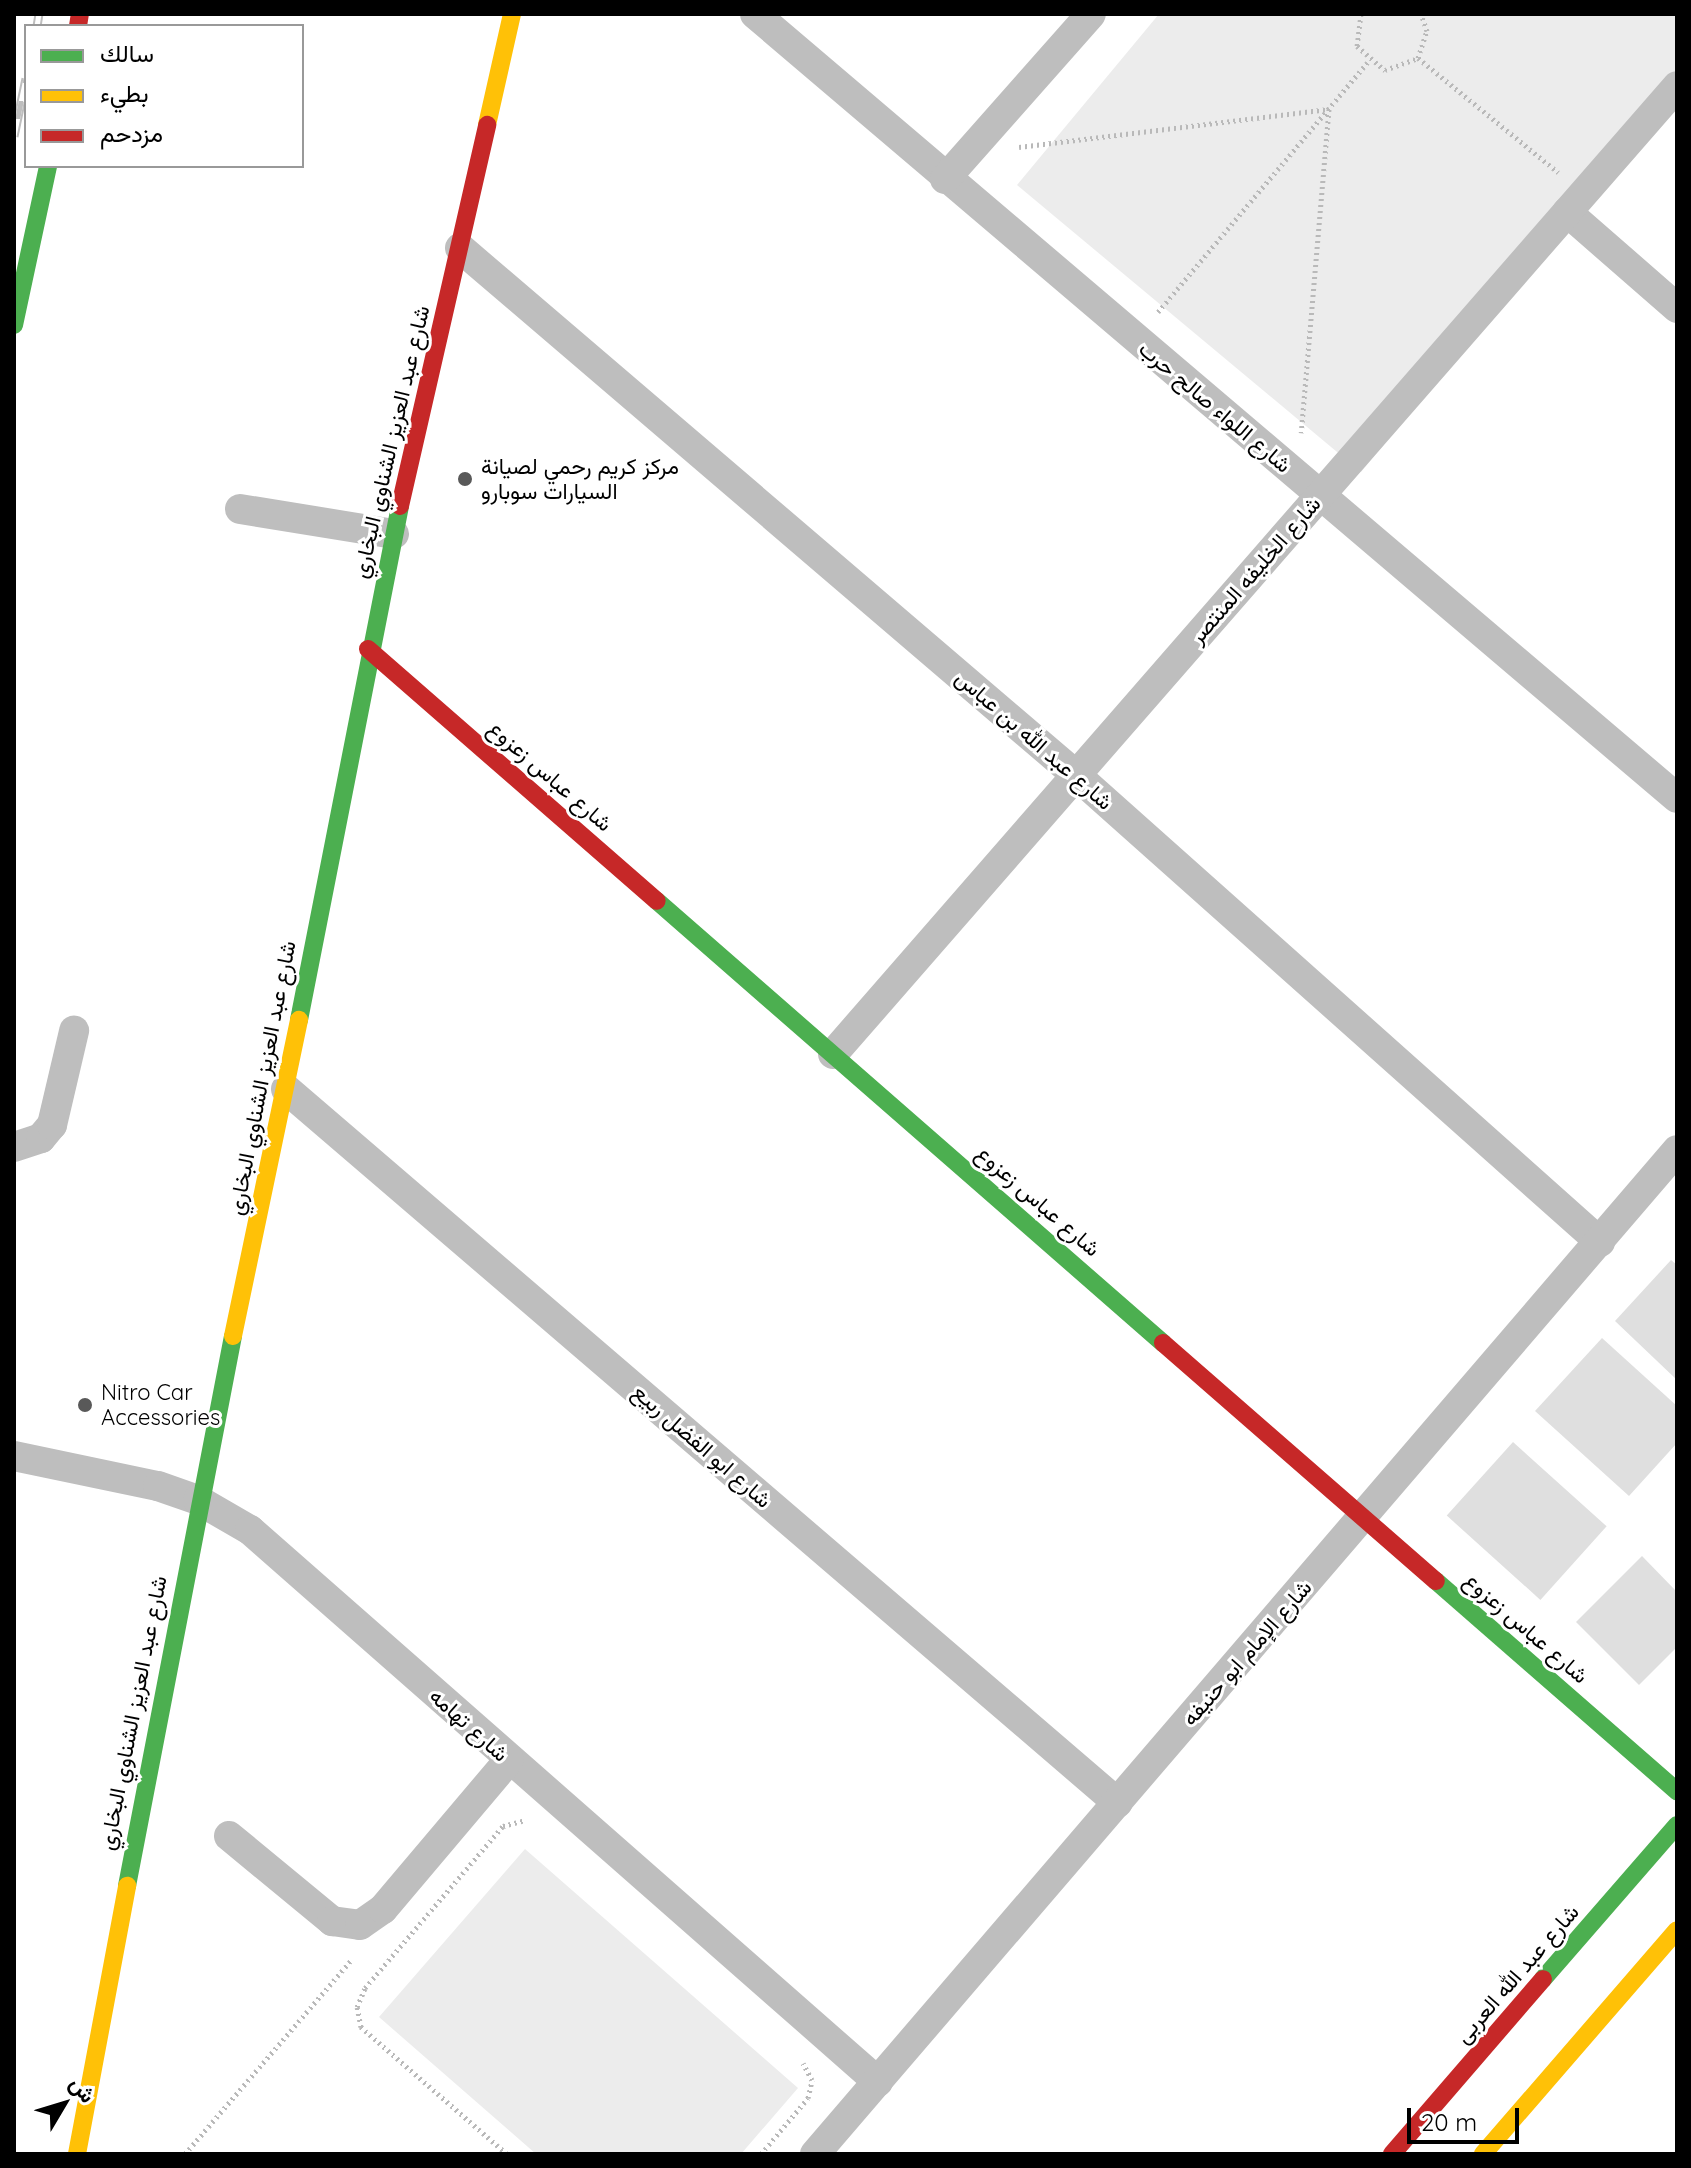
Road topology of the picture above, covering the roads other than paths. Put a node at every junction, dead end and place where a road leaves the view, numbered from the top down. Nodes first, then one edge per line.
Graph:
1 (512, 14) edge
2 (755, 14) edge
3 (1091, 14) edge
4 (1677, 86) edge
5 (48, 168) edge
6 (945, 179) junction
7 (1576, 202) junction
8 (460, 248) junction
9 (1677, 308) edge
10 (14, 325) edge
11 (1308, 486) junction
12 (240, 509) dead end
13 (394, 534) junction
14 (368, 649) junction
15 (1076, 775) junction
16 (1677, 798) edge
17 (74, 1031) dead end
18 (833, 1054) junction
19 (286, 1089) junction
20 (14, 1147) edge
21 (1677, 1150) edge
22 (1600, 1242) junction
23 (14, 1456) edge
24 (198, 1500) junction
25 (1363, 1517) junction
26 (509, 1760) junction
27 (1677, 1791) edge
28 (1118, 1803) junction
29 (1677, 1825) edge
30 (229, 1836) dead end
31 (1677, 1930) edge
32 (878, 2082) junction
33 (77, 2154) edge
34 (815, 2154) edge
35 (1392, 2154) edge
36 (1483, 2154) edge

1 - 8 street, شارع عبد العزيز الشناوي البخاري
2 - 6 street, شارع اللواء صالح حرب
3 - 6 street
4 - 7 street, شارع الخليفه المنتصر
5 - 10 street
6 - 11 street, شارع اللواء صالح حرب
7 - 9 street
7 - 11 street, شارع الخليفه المنتصر
8 - 13 street, شارع عبد العزيز الشناوي البخاري
8 - 15 street, شارع عبد الله بن عباس
11 - 15 street, شارع الخليفه المنتصر
11 - 16 street, شارع اللواء صالح حرب
12 - 13 street
13 - 14 street, شارع عبد العزيز الشناوي البخاري
14 - 18 street, شارع عباس زعزوع
14 - 19 street, شارع عبد العزيز الشناوي البخاري
15 - 18 street, شارع الخليفه المنتصر
15 - 22 street, شارع عبد الله بن عباس
17 - 20 street
18 - 25 street, شارع عباس زعزوع
19 - 24 street, شارع عبد العزيز الشناوي البخاري
19 - 28 street, شارع ابو الفضل ربيع
21 - 22 street, شارع الإمام ابو حنيفه
22 - 25 street, شارع الإمام ابو حنيفه
23 - 24 street, شارع تهامه
24 - 26 street, شارع تهامه
24 - 33 street, شارع عبد العزيز الشناوي البخاري
25 - 27 street, شارع عباس زعزوع
25 - 28 street, شارع الإمام ابو حنيفه
26 - 30 street
26 - 32 street, شارع تهامه
28 - 32 street, شارع الإمام ابو حنيفه
29 - 35 street, شارع عبد الله العربى
31 - 36 street
32 - 34 street, شارع الإمام ابو حنيفه

